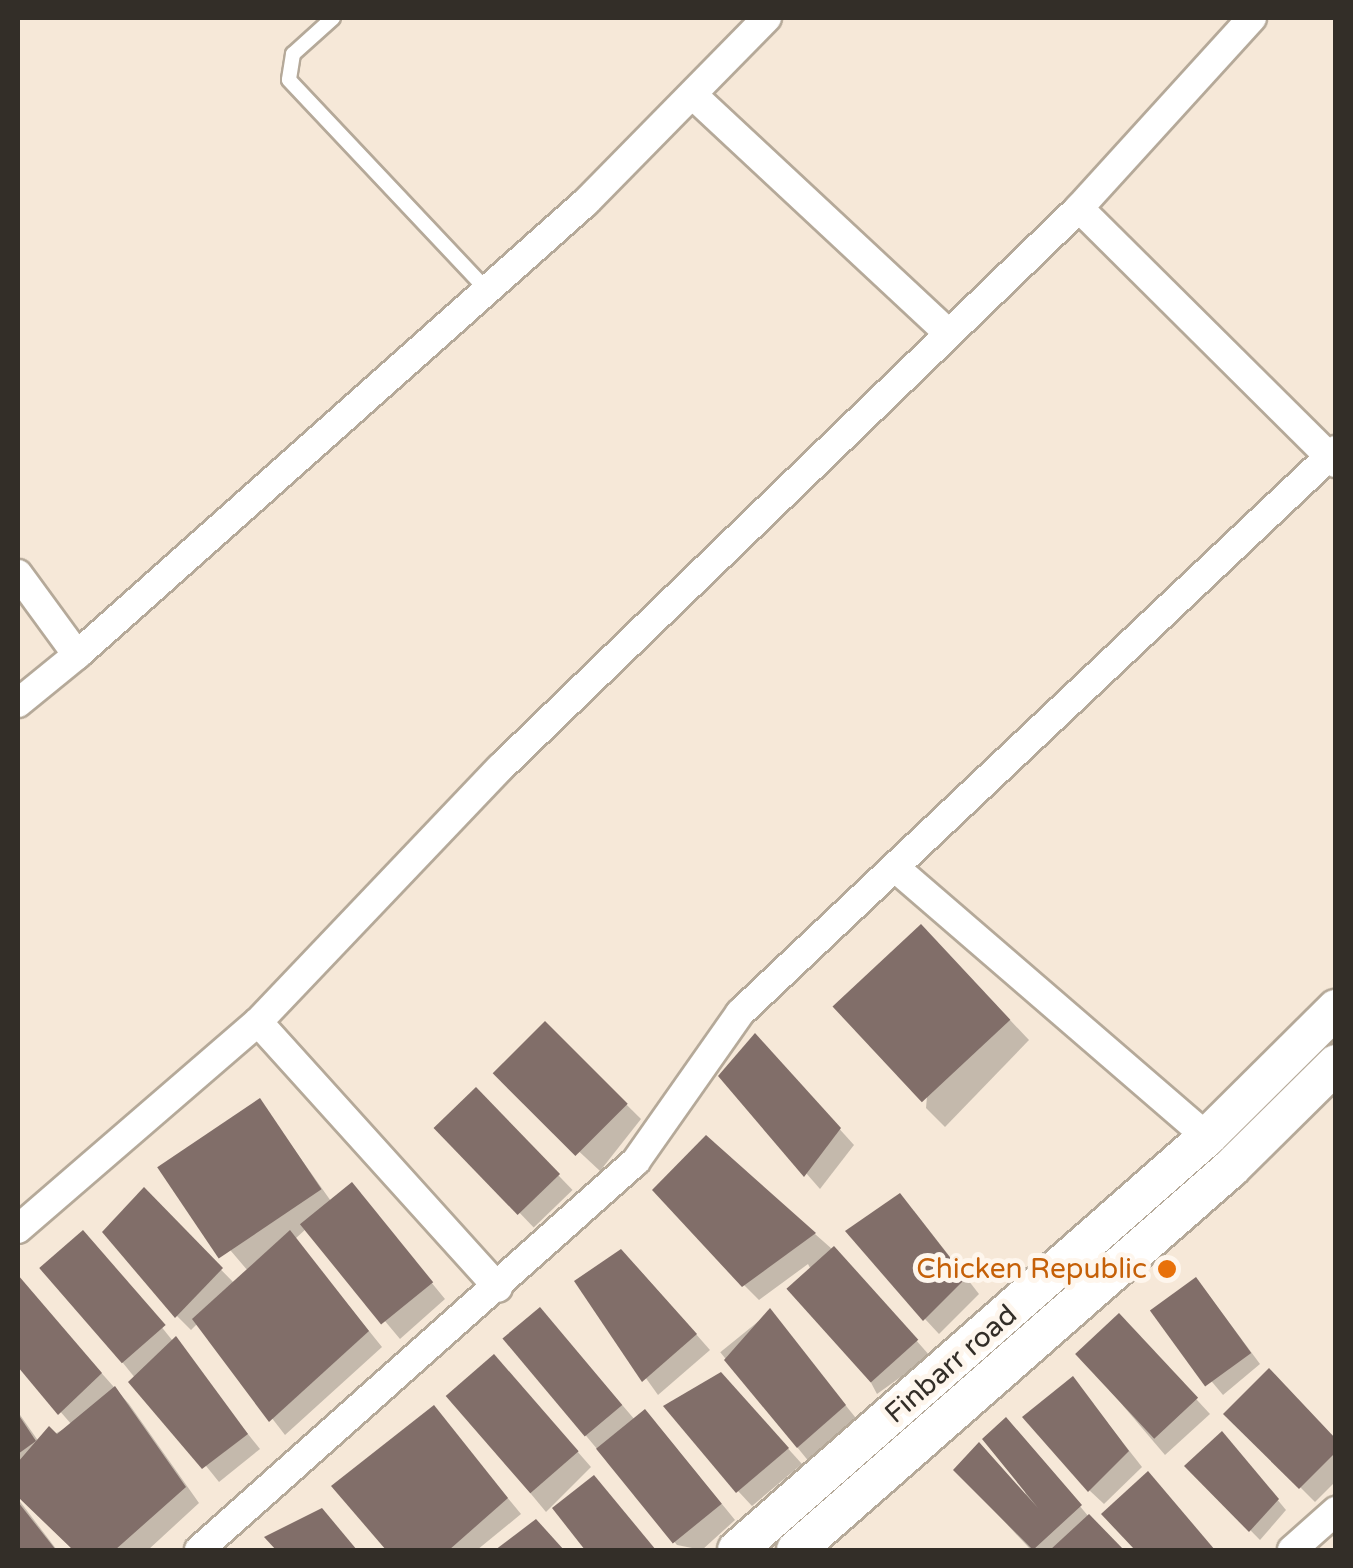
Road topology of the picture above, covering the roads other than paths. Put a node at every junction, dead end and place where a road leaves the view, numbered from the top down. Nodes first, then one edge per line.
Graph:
1 (333, 18) edge
2 (767, 18) edge
3 (1252, 18) edge
4 (694, 96) junction
5 (1079, 208) junction
6 (488, 292) junction
7 (945, 330) junction
8 (1333, 456) edge
9 (18, 574) edge
10 (77, 655) junction
11 (18, 703) edge
12 (899, 871) junction
13 (1336, 1009) edge
14 (258, 1022) junction
15 (1336, 1064) edge
16 (1207, 1137) junction
17 (18, 1229) edge
18 (498, 1288) junction
19 (1002, 1321) junction
20 (1025, 1353) junction
21 (1336, 1511) edge
22 (200, 1550) edge
23 (737, 1550) edge
24 (796, 1550) edge
25 (1292, 1550) edge

1 - 6 lane
2 - 4 street
3 - 5 street
4 - 6 street
4 - 7 street
5 - 7 street
5 - 8 street
6 - 10 street
7 - 14 street
8 - 12 street
9 - 10 street
10 - 11 street
12 - 16 street
12 - 18 street
13 - 16 main road, Finbarr road
14 - 17 street
14 - 18 street
15 - 20 main road, Finbarr road
16 - 19 main road, Finbarr road
18 - 22 street
19 - 20 main road
19 - 23 main road, Finbarr road
20 - 24 main road, Finbarr road
21 - 25 street

